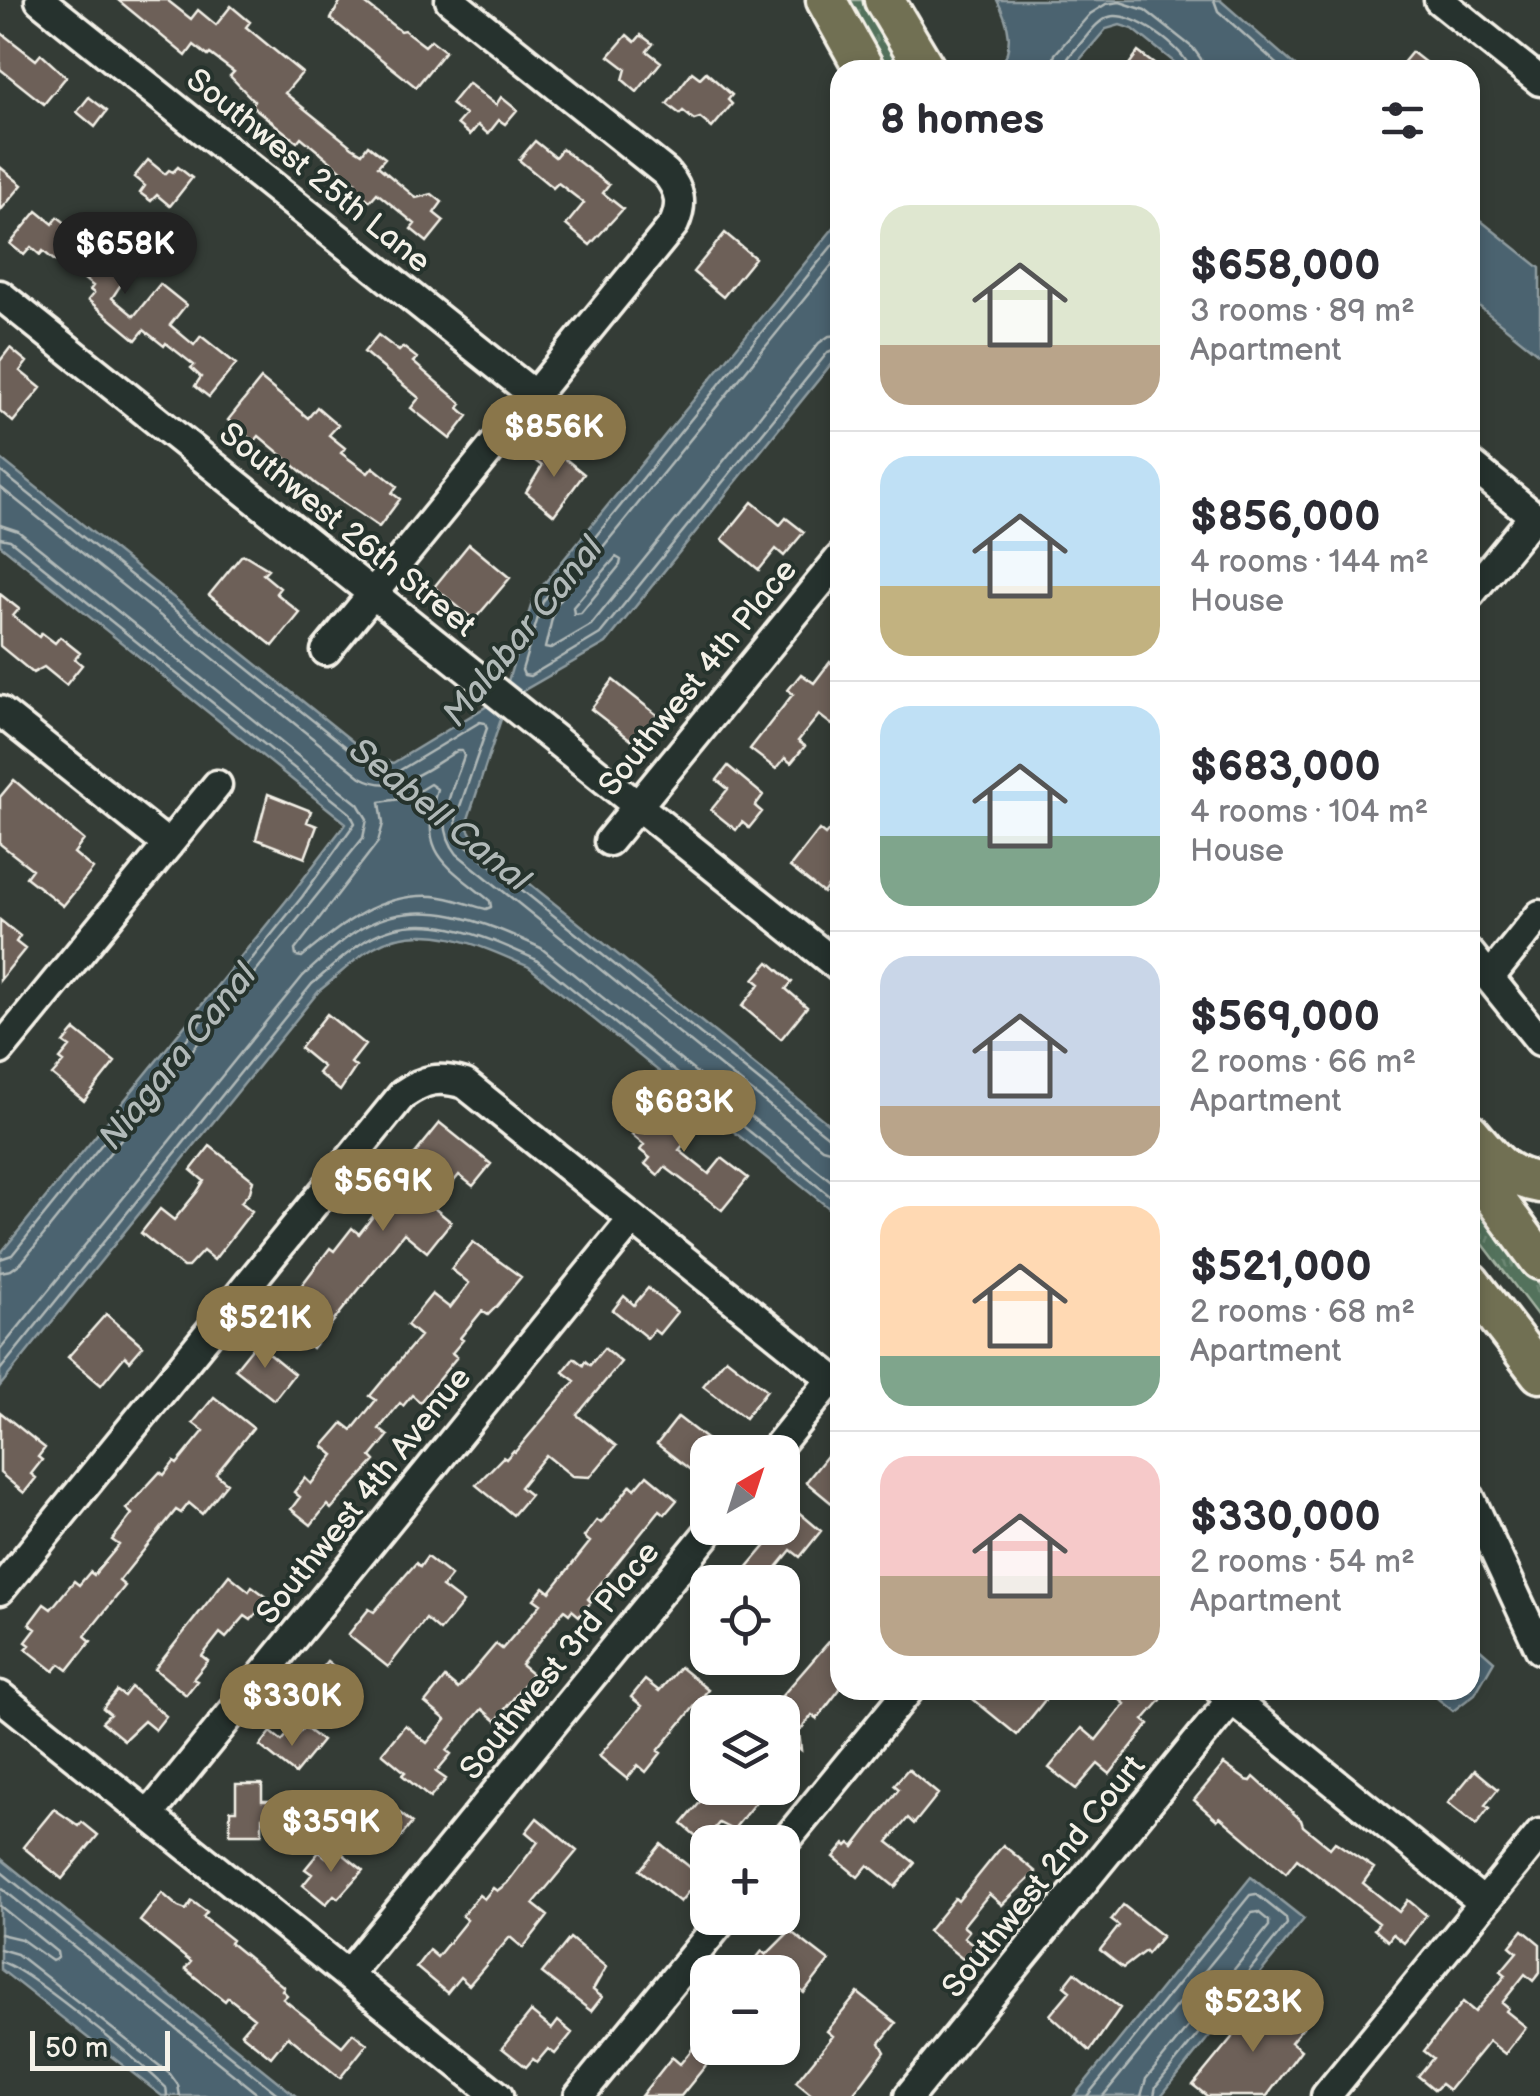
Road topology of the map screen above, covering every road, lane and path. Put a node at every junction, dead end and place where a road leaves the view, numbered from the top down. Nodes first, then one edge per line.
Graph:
1 (40, 0) edge
2 (450, 0) edge
3 (826, 0) edge
4 (884, 0) edge
5 (1439, 0) edge
6 (859, 60) edge
7 (920, 60) edge
8 (1540, 82) edge
9 (0, 295) edge
10 (534, 395) junction
11 (1480, 472) edge
12 (1537, 518) edge
13 (830, 570) edge
14 (1480, 583) edge
15 (372, 592) junction
16 (326, 650) dead end
17 (0, 711) edge
18 (217, 785) dead end
19 (637, 806) junction
20 (610, 841) dead end
21 (168, 845) junction
22 (1540, 915) edge
23 (830, 958) edge
24 (1480, 966) edge
25 (1490, 977) junction
26 (1540, 1041) edge
27 (2, 1043) edge
28 (1480, 1145) edge
29 (1480, 1179) edge
30 (1540, 1183) edge
31 (633, 1219) junction
32 (1540, 1260) edge
33 (1480, 1267) edge
34 (1480, 1295) edge
35 (1540, 1346) edge
36 (1540, 1374) edge
37 (830, 1377) edge
38 (830, 1389) edge
39 (788, 1435) edge
40 (1480, 1519) edge
41 (698, 1545) edge
42 (0, 1590) edge
43 (1540, 1648) edge
44 (0, 1696) edge
45 (900, 1700) edge
46 (1222, 1700) edge
47 (1232, 1700) edge
48 (148, 1815) junction
49 (798, 1825) edge
50 (1540, 1834) edge
51 (1484, 1903) junction
52 (710, 1935) edge
53 (347, 1975) junction
54 (498, 2096) edge
55 (580, 2096) edge
56 (909, 2096) edge
57 (1326, 2096) edge

1 - 10 street, Southwest 25th Lane
2 - 10 street
3 - 6 highway
4 - 7 highway
5 - 8 street
9 - 15 street, Southwest 26th Street
10 - 15 street
11 - 12 street
12 - 14 street
13 - 19 street, Southwest 4th Place
15 - 16 street
15 - 19 street, Southwest 26th Street
17 - 21 street
18 - 21 street
19 - 20 street, Southwest 4th Place
19 - 23 street, Southwest 26th Street
21 - 27 street
22 - 25 street
24 - 25 street
25 - 26 street
28 - 30 highway
29 - 32 highway
31 - 37 street
31 - 42 street
31 - 48 street, Southwest 4th Avenue
33 - 35 highway
34 - 36 highway
38 - 39 street
40 - 43 street
41 - 53 street, Southwest 3rd Place
44 - 48 street
45 - 49 street
46 - 56 street, Southwest 2nd Court
47 - 51 street
48 - 53 street
50 - 51 street
51 - 57 street
52 - 55 street
53 - 54 street

